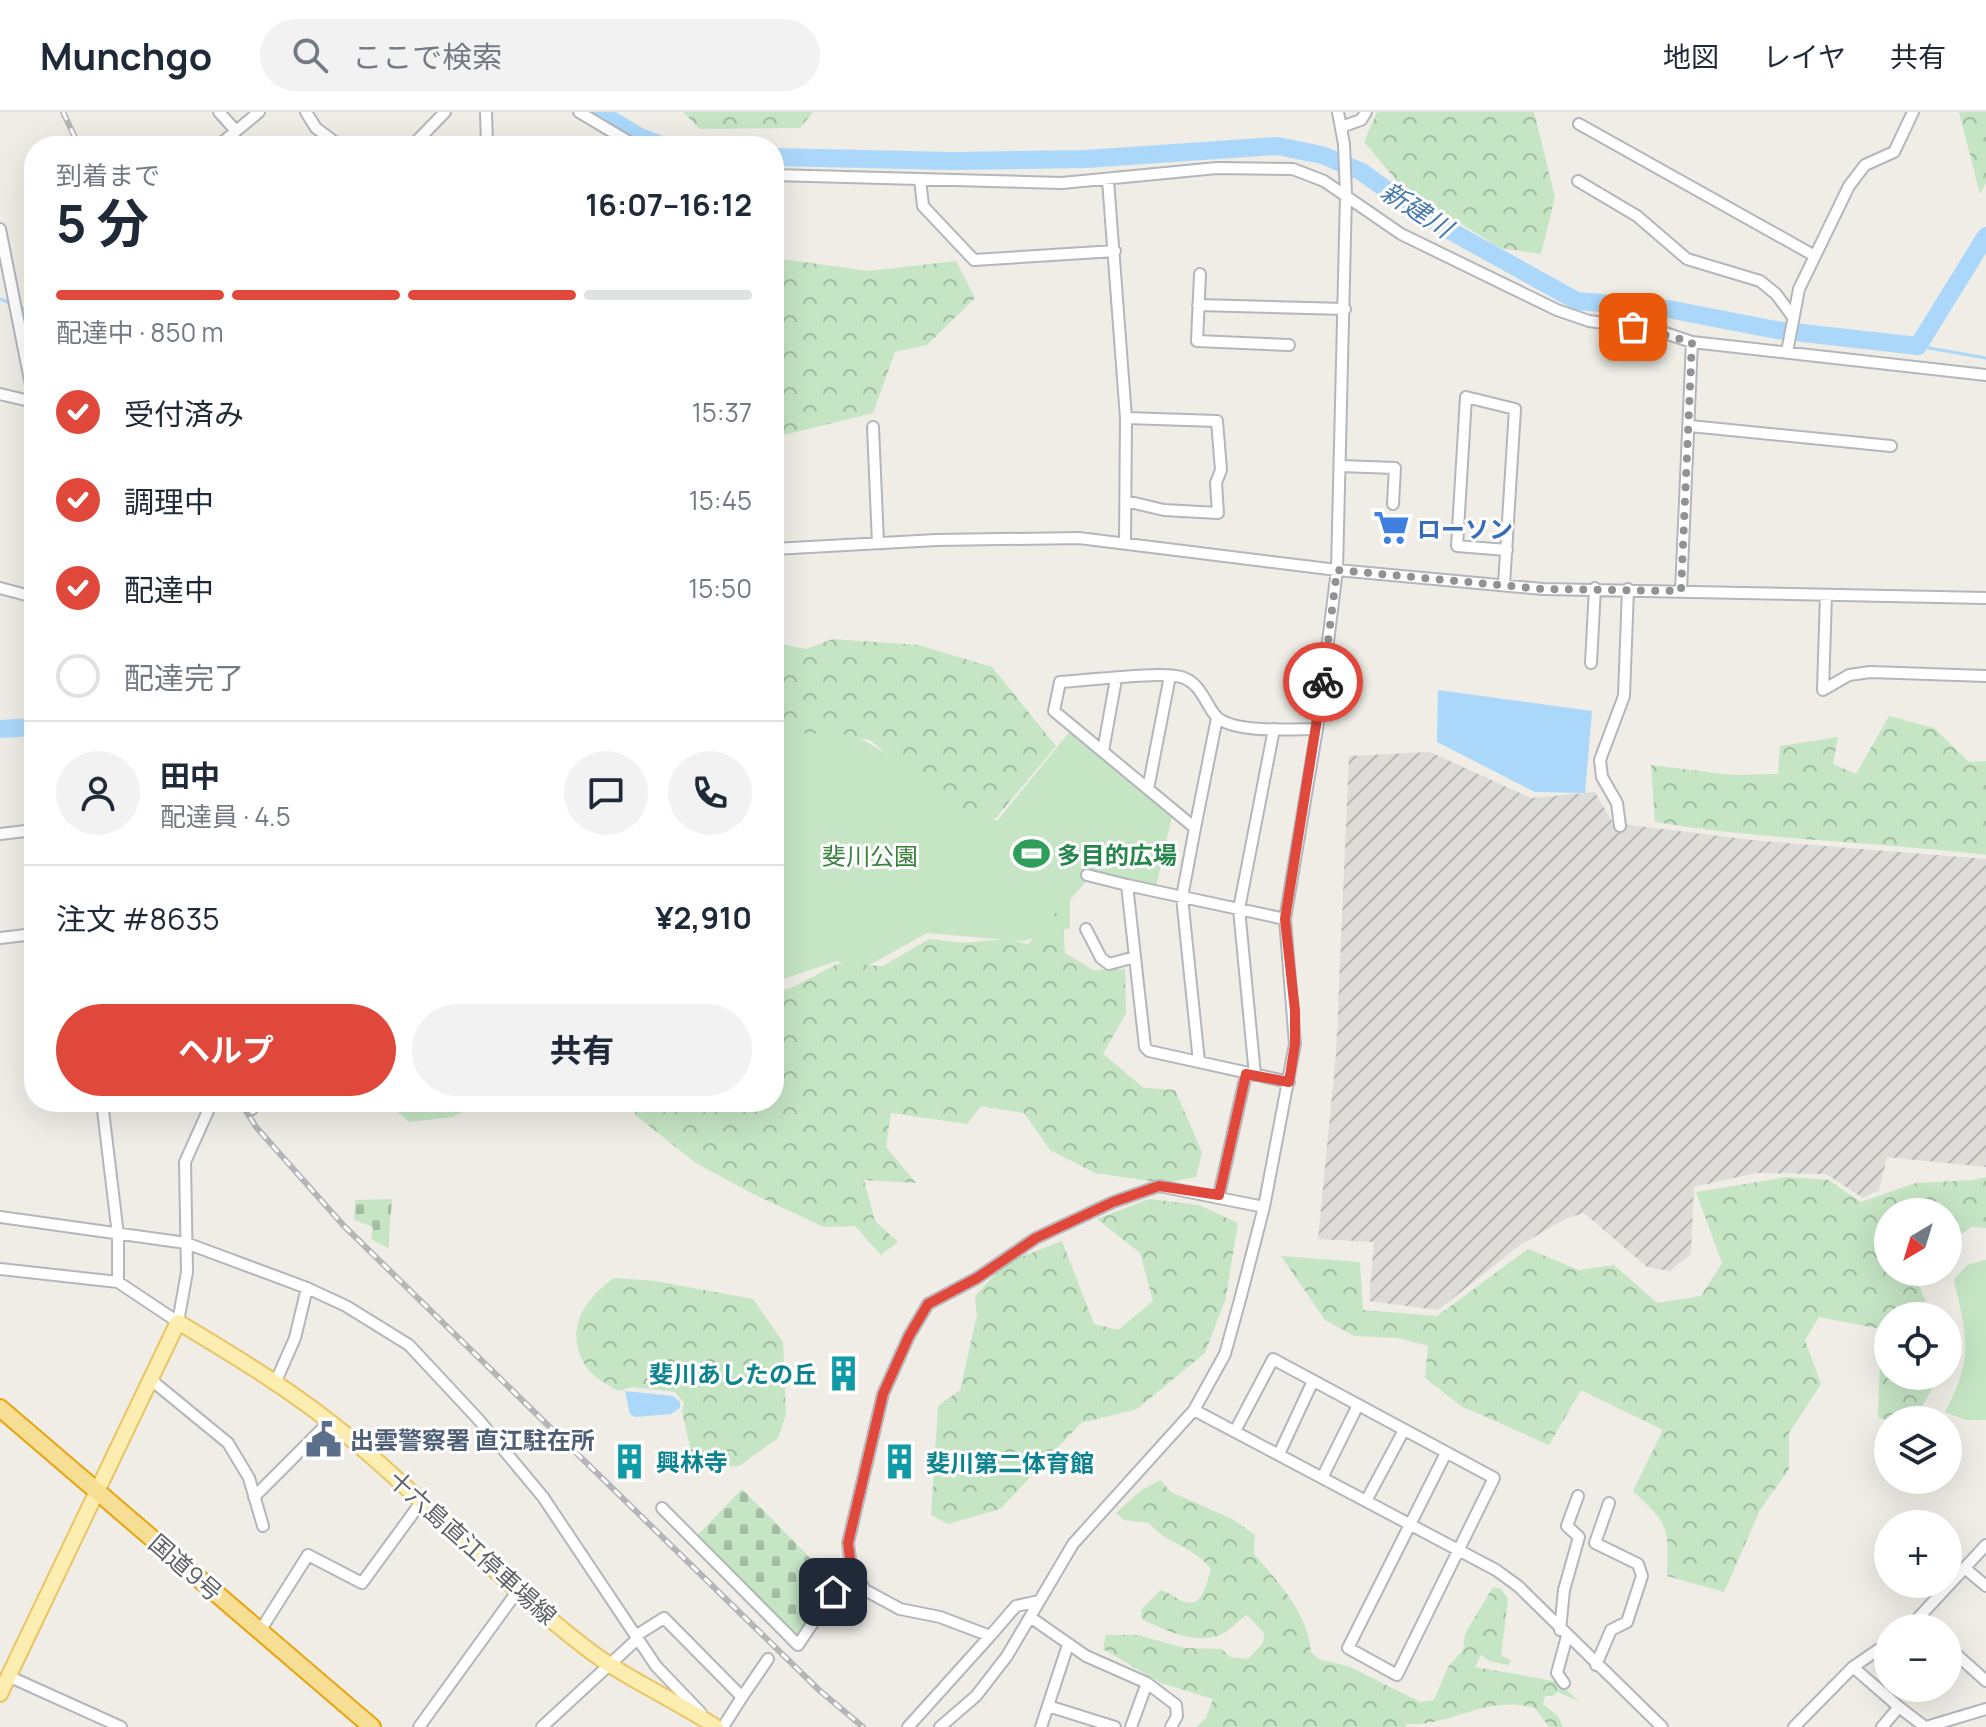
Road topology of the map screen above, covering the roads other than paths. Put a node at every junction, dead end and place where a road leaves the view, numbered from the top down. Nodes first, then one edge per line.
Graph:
1 (219, 112) edge
2 (259, 112) edge
3 (306, 112) edge
4 (445, 112) edge
5 (486, 112) edge
6 (579, 112) edge
7 (1338, 112) edge
8 (1366, 112) edge
9 (1913, 112) edge
10 (1579, 124) dead end
11 (1341, 127) junction
12 (236, 131) junction
13 (230, 136) edge
14 (327, 136) edge
15 (422, 136) edge
16 (487, 136) edge
17 (619, 136) edge
18 (784, 175) edge
19 (920, 179) junction
20 (1108, 180) junction
21 (1578, 181) dead end
22 (1346, 195) junction
23 (1, 237) edge
24 (1115, 251) junction
25 (1815, 256) junction
26 (1200, 274) dead end
27 (1198, 305) junction
28 (1345, 309) junction
29 (1793, 317) junction
30 (1692, 342) junction
31 (1289, 345) dead end
32 (24, 351) edge
33 (1787, 352) junction
34 (1986, 375) edge
35 (0, 394) edge
36 (24, 399) edge
37 (1126, 418) junction
38 (1690, 426) junction
39 (873, 427) dead end
40 (1891, 446) dead end
41 (1340, 466) junction
42 (1126, 501) junction
43 (1393, 504) dead end
44 (878, 543) junction
45 (1125, 543) junction
46 (784, 548) edge
47 (1507, 550) junction
48 (1337, 570) junction
49 (1504, 585) junction
50 (0, 588) edge
51 (1595, 588) junction
52 (1628, 589) junction
53 (1681, 591) junction
54 (24, 594) edge
55 (1826, 595) junction
56 (1986, 598) edge
57 (1591, 663) dead end
58 (1170, 676) junction
59 (1986, 676) edge
60 (1116, 679) junction
61 (1217, 718) junction
62 (1274, 729) junction
63 (1317, 729) junction
64 (1103, 751) junction
65 (1148, 789) junction
66 (1620, 826) dead end
67 (1195, 828) junction
68 (24, 831) edge
69 (0, 834) edge
70 (1087, 875) dead end
71 (1127, 885) junction
72 (1182, 897) junction
73 (1239, 909) junction
74 (1285, 919) junction
75 (1086, 929) dead end
76 (24, 935) edge
77 (0, 938) edge
78 (1135, 957) junction
79 (1199, 1062) junction
80 (1251, 1074) junction
81 (1289, 1082) junction
82 (103, 1112) edge
83 (208, 1112) edge
84 (1219, 1195) junction
85 (1264, 1207) junction
86 (0, 1217) edge
87 (118, 1235) junction
88 (186, 1243) junction
89 (0, 1269) edge
90 (118, 1282) junction
91 (307, 1288) junction
92 (178, 1322) junction
93 (150, 1379) junction
94 (276, 1381) junction
95 (1313, 1381) junction
96 (1358, 1405) junction
97 (0, 1408) edge
98 (1194, 1410) junction
99 (329, 1422) junction
100 (1404, 1430) junction
101 (1235, 1431) junction
102 (1446, 1453) junction
103 (1279, 1454) junction
104 (1322, 1478) junction
105 (99, 1491) junction
106 (1578, 1496) dead end
107 (254, 1497) junction
108 (422, 1501) junction
109 (1366, 1501) junction
110 (1609, 1503) dead end
111 (662, 1508) dead end
112 (1410, 1525) junction
113 (263, 1526) dead end
114 (1579, 1537) junction
115 (1595, 1543) junction
116 (1986, 1545) edge
117 (1459, 1551) junction
118 (851, 1566) junction
119 (1967, 1570) junction
120 (1986, 1586) edge
121 (519, 1589) junction
122 (1039, 1601) junction
123 (1931, 1614) edge
124 (1030, 1617) junction
125 (260, 1631) junction
126 (637, 1635) junction
127 (990, 1636) junction
128 (1564, 1639) junction
129 (1068, 1645) junction
130 (1874, 1653) edge
131 (1962, 1658) edge
132 (768, 1659) dead end
133 (611, 1663) junction
134 (1596, 1665) junction
135 (1853, 1667) junction
136 (1984, 1674) edge
137 (1147, 1683) junction
138 (1564, 1683) dead end
139 (3, 1685) edge
140 (742, 1697) junction
141 (1048, 1706) junction
142 (1899, 1707) junction
143 (1986, 1709) edge
144 (117, 1726) edge
145 (717, 1726) edge
146 (372, 1727) edge
147 (419, 1727) edge
148 (542, 1727) edge
149 (908, 1727) edge
150 (940, 1727) edge
151 (1041, 1727) edge
152 (1115, 1727) edge
153 (1131, 1727) edge
154 (1171, 1727) edge
155 (1662, 1727) edge
156 (1794, 1727) edge
157 (1882, 1727) edge
158 (1926, 1727) edge

1 - 12 street
2 - 12 street
3 - 14 street
4 - 15 street
5 - 16 street
6 - 17 street
7 - 11 street
8 - 11 street
9 - 25 street
10 - 25 street
11 - 22 street
12 - 13 street
18 - 19 street
19 - 20 street
19 - 24 street
20 - 22 street
20 - 24 street
21 - 29 street
22 - 28 street
22 - 30 street
23 - 32 street
24 - 37 street
25 - 29 street
26 - 27 street
27 - 28 street
27 - 31 street
28 - 41 street
29 - 33 street
30 - 33 street
30 - 38 street
33 - 34 street
35 - 36 street
37 - 42 street
37 - 42 street
38 - 40 street
38 - 53 street
39 - 44 street
41 - 43 street
41 - 48 street
42 - 45 street
44 - 45 street
44 - 46 street
45 - 48 street
47 - 47 street
47 - 49 street
48 - 49 street
48 - 63 street
49 - 51 street
50 - 54 street
51 - 52 street
51 - 57 street
52 - 53 street
52 - 66 street
53 - 55 street
55 - 56 street
55 - 59 street
58 - 60 street
58 - 61 street
58 - 65 street
60 - 64 street
60 - 64 street
61 - 62 street
61 - 67 street
62 - 63 street
62 - 73 street
63 - 74 street
64 - 65 street
65 - 67 street
67 - 72 street
68 - 69 street
70 - 71 street
71 - 72 street
71 - 78 street
72 - 73 street
72 - 79 street
73 - 74 street
73 - 80 street
74 - 81 street
75 - 78 street
76 - 77 street
78 - 79 street
79 - 80 street
80 - 81 street
80 - 84 street
81 - 85 street
82 - 87 street
83 - 88 street
84 - 85 street
84 - 118 street
85 - 98 street
86 - 87 street
87 - 88 street
87 - 90 street
88 - 91 street
88 - 92 street
89 - 90 street
90 - 92 street
91 - 94 street
91 - 126 street
92 - 93 main road
92 - 94 main road, 十六島直江停車場線
93 - 105 main road
93 - 107 street
94 - 99 main road, 十六島直江停車場線
95 - 96 street
95 - 101 street
95 - 103 street
96 - 100 street
96 - 104 street
97 - 105 highway, 国道9号
98 - 101 street
98 - 122 street
99 - 107 street
99 - 108 main road, 十六島直江停車場線
100 - 102 street
100 - 109 street
101 - 103 street
102 - 112 street
102 - 117 street
103 - 104 street
104 - 109 street
105 - 125 highway, 国道9号
105 - 139 main road
106 - 114 street
107 - 113 street
108 - 121 main road, 十六島直江停車場線
108 - 125 street
109 - 112 street
110 - 115 street
111 - 118 street
112 - 117 street
112 - 117 street
114 - 115 street
114 - 128 street
115 - 134 street
116 - 119 street
117 - 128 street
118 - 127 street
119 - 120 street
119 - 123 street
121 - 133 main road, 十六島直江停車場線
121 - 147 street
122 - 124 street
122 - 127 street
124 - 129 street
124 - 150 street
125 - 146 highway, 国道9号
126 - 133 street
126 - 140 street
126 - 145 street
127 - 149 street
128 - 134 street
128 - 138 street
129 - 137 street
129 - 141 street
130 - 135 street
131 - 136 street
132 - 140 street
133 - 145 main road, 十六島直江停車場線
133 - 148 street
134 - 155 street
135 - 142 street
135 - 156 street
137 - 153 street
137 - 154 street
139 - 144 street
140 - 145 street
141 - 151 street
141 - 152 street
142 - 157 street
142 - 158 street
143 - 158 street

